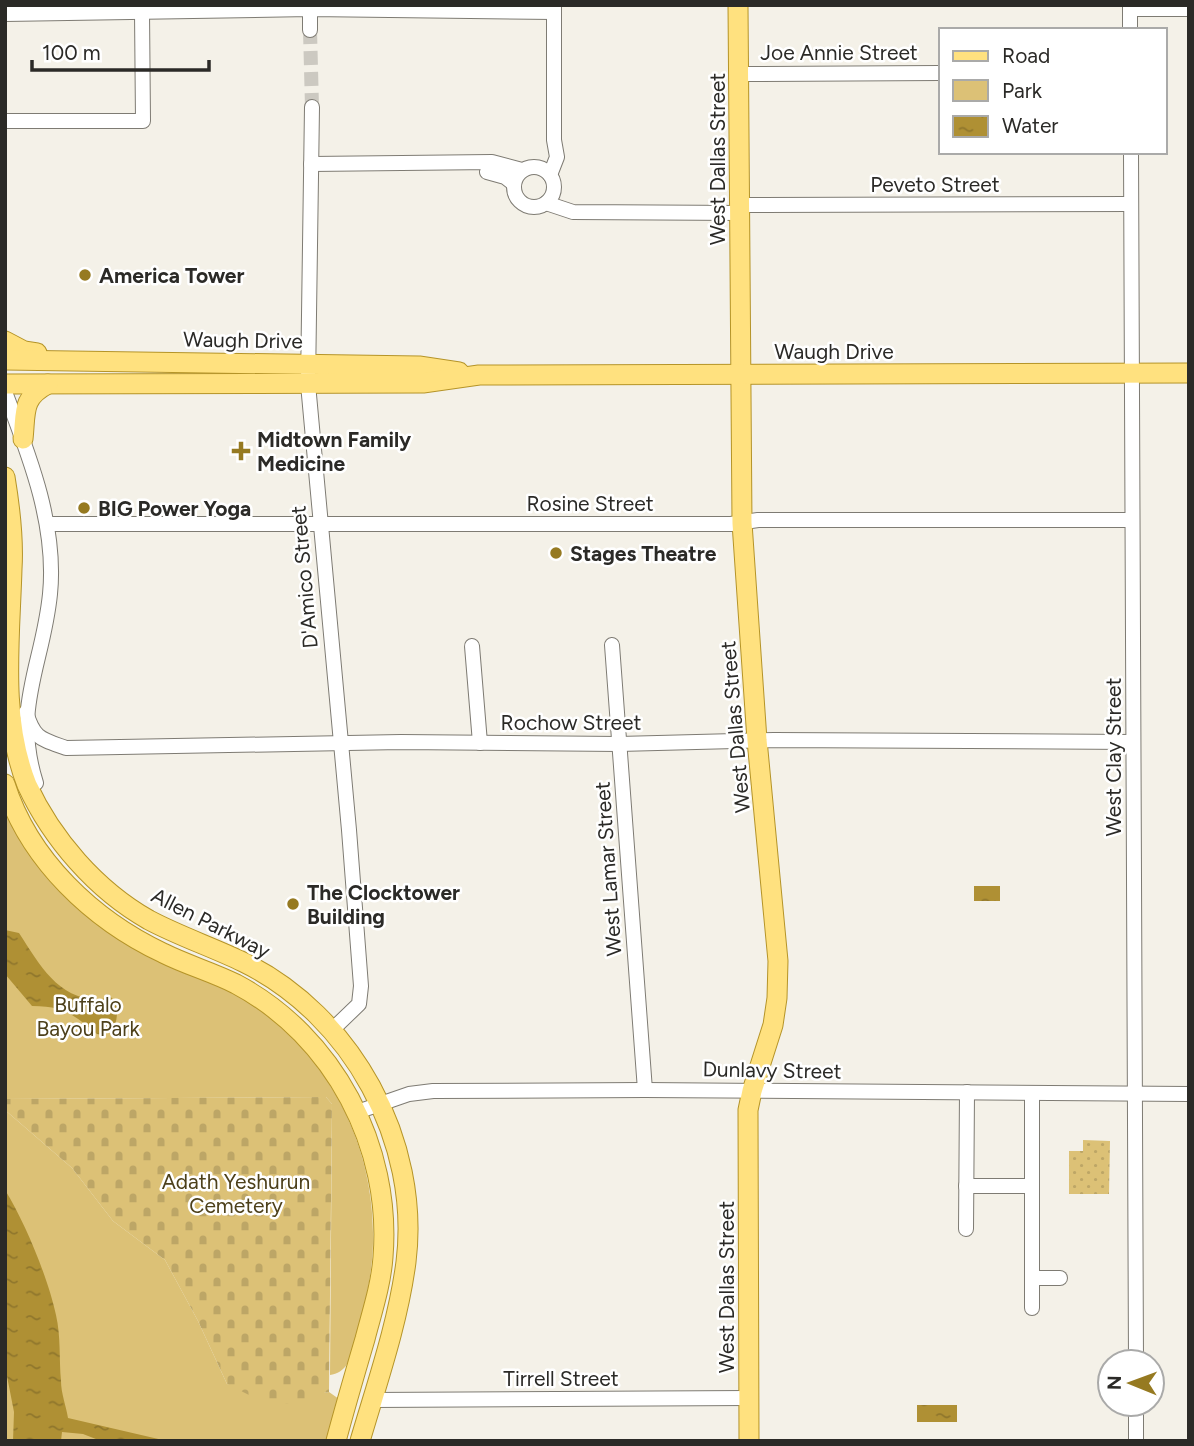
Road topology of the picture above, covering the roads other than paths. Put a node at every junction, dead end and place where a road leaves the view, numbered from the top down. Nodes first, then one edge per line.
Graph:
1 (738, 5) edge
2 (1130, 7) edge
3 (554, 8) edge
4 (310, 9) junction
5 (1189, 9) edge
6 (142, 12) junction
7 (5, 14) edge
8 (1130, 28) edge
9 (310, 30) tunnel mouth
10 (939, 73) edge
11 (739, 74) junction
12 (312, 107) tunnel mouth
13 (5, 121) edge
14 (1131, 154) edge
15 (311, 168) junction
16 (522, 170) junction
17 (547, 177) junction
18 (514, 184) junction
19 (546, 203) junction
20 (1131, 204) junction
21 (740, 209) junction
22 (587, 213) junction
23 (5, 341) edge
24 (5, 360) edge
25 (58, 360) junction
26 (308, 364) junction
27 (741, 373) junction
28 (1132, 373) junction
29 (1189, 373) edge
30 (479, 375) junction
31 (5, 384) edge
32 (48, 384) junction
33 (308, 384) junction
34 (5, 392) edge
35 (9, 409) edge
36 (23, 439) junction
37 (5, 477) edge
38 (1132, 520) junction
39 (743, 523) junction
40 (47, 524) junction
41 (319, 524) junction
42 (612, 645) dead end
43 (472, 646) dead end
44 (26, 712) junction
45 (757, 740) junction
46 (1133, 742) junction
47 (340, 743) junction
48 (480, 743) junction
49 (619, 744) junction
50 (5, 784) edge
51 (44, 815) junction
52 (203, 944) junction
53 (192, 966) junction
54 (331, 1031) junction
55 (645, 1090) junction
56 (752, 1091) junction
57 (967, 1092) junction
58 (1032, 1093) junction
59 (1136, 1094) junction
60 (1189, 1094) edge
61 (380, 1103) junction
62 (357, 1112) junction
63 (966, 1186) junction
64 (1032, 1186) junction
65 (965, 1229) dead end
66 (1032, 1278) junction
67 (1060, 1278) dead end
68 (378, 1292) junction
69 (1032, 1308) dead end
70 (1136, 1348) edge
71 (749, 1398) junction
72 (372, 1400) junction
73 (1136, 1418) edge
74 (336, 1441) edge
75 (360, 1441) edge
76 (749, 1441) edge
77 (1136, 1441) edge

1 - 11 main road, West Dallas Street
2 - 5 street
2 - 8 street
3 - 4 street
3 - 17 street
4 - 6 street
4 - 9 street
6 - 7 street
6 - 13 street
10 - 11 street, Joe Annie Street
11 - 21 main road, West Dallas Street
12 - 15 street, D'Amico Street
14 - 20 street, West Clay Street
15 - 16 street
15 - 18 street
15 - 26 street, D'Amico Street
16 - 17 street
16 - 18 street
17 - 19 street
17 - 22 street
18 - 19 street
19 - 22 street, Peveto Street
20 - 21 street, Peveto Street
20 - 28 street, West Clay Street
21 - 22 street, Peveto Street
21 - 27 main road, West Dallas Street
23 - 25 main road
24 - 25 main road, Waugh Drive
25 - 26 main road, Waugh Drive
26 - 30 main road, Waugh Drive
26 - 33 street, D'Amico Street
27 - 28 main road, Waugh Drive
27 - 30 main road, Waugh Drive
27 - 39 main road, West Dallas Street
28 - 29 main road, Waugh Drive
28 - 38 street, West Clay Street
30 - 33 main road, Waugh Drive
31 - 32 main road, Waugh Drive
32 - 33 main road, Waugh Drive
32 - 36 main road
33 - 41 street, D'Amico Street
34 - 35 street
35 - 36 street
36 - 40 street
37 - 51 main road, Allen Parkway
38 - 39 street, Rosine Street
38 - 46 street, West Clay Street
39 - 41 street, Rosine Street
39 - 45 main road, West Dallas Street
40 - 41 street, Rosine Street
40 - 44 street
41 - 47 street, D'Amico Street
42 - 49 street, West Lamar Street
43 - 48 street
44 - 47 street, Rochow Street
44 - 51 street
45 - 46 street, Rochow Street
45 - 49 street, Rochow Street
45 - 56 main road, West Dallas Street
46 - 59 street, West Clay Street
47 - 48 street, Rochow Street
47 - 54 street, D'Amico Street
48 - 49 street, Rochow Street
49 - 55 street, West Lamar Street
50 - 53 main road, Allen Parkway
51 - 52 main road, Allen Parkway
52 - 53 main road
52 - 54 main road, Allen Parkway
53 - 62 main road, Allen Parkway
54 - 61 main road, Allen Parkway
55 - 56 street, Dunlavy Street
55 - 61 street, Dunlavy Street
56 - 57 street, Dunlavy Street
56 - 71 main road, West Dallas Street
57 - 58 street, Dunlavy Street
57 - 63 street
58 - 59 street, Dunlavy Street
58 - 64 street
59 - 60 street, Dunlavy Street
59 - 70 street, West Clay Street
61 - 62 street, Dunlavy Street
61 - 72 main road, Allen Parkway
62 - 68 main road, Allen Parkway
63 - 64 street
63 - 65 street
64 - 66 street
66 - 67 street
66 - 69 street
68 - 72 main road
68 - 74 main road, Allen Parkway
71 - 72 street, Tirrell Street
71 - 76 main road, West Dallas Street
72 - 75 main road, Allen Parkway
73 - 77 street

